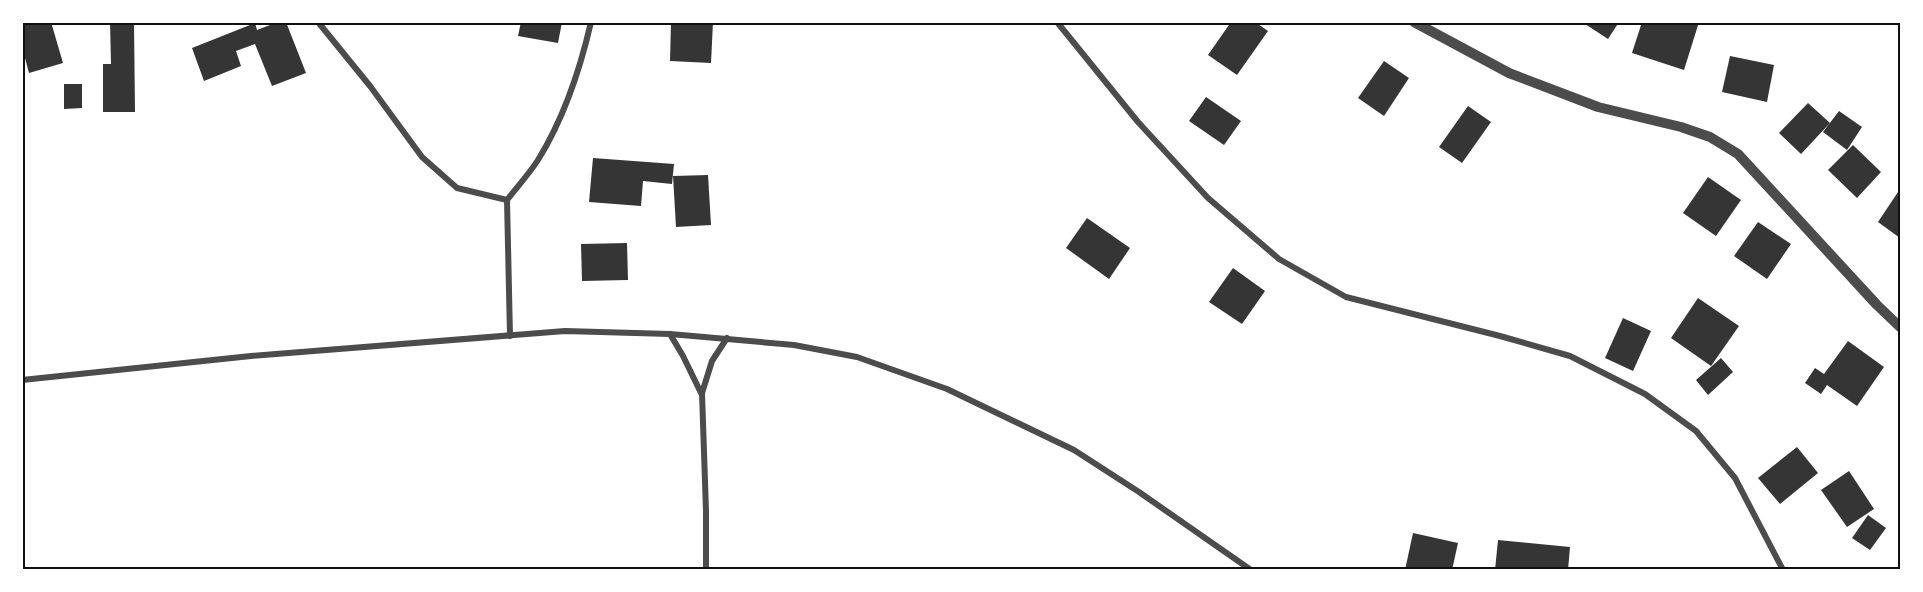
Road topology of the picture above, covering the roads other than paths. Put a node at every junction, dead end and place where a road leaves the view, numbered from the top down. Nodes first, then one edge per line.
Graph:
1 (318, 22) edge
2 (591, 22) edge
3 (1058, 22) edge
4 (1414, 22) edge
5 (507, 200) junction
6 (1900, 327) edge
7 (670, 334) junction
8 (510, 336) junction
9 (727, 338) junction
10 (22, 380) edge
11 (702, 393) junction
12 (706, 570) edge
13 (1251, 570) edge
14 (1783, 570) edge

1 - 5 street
2 - 5 street
3 - 14 street
4 - 6 street
5 - 8 street
7 - 8 street
7 - 9 street
7 - 11 street
8 - 10 street
9 - 11 street
9 - 13 street
11 - 12 street

